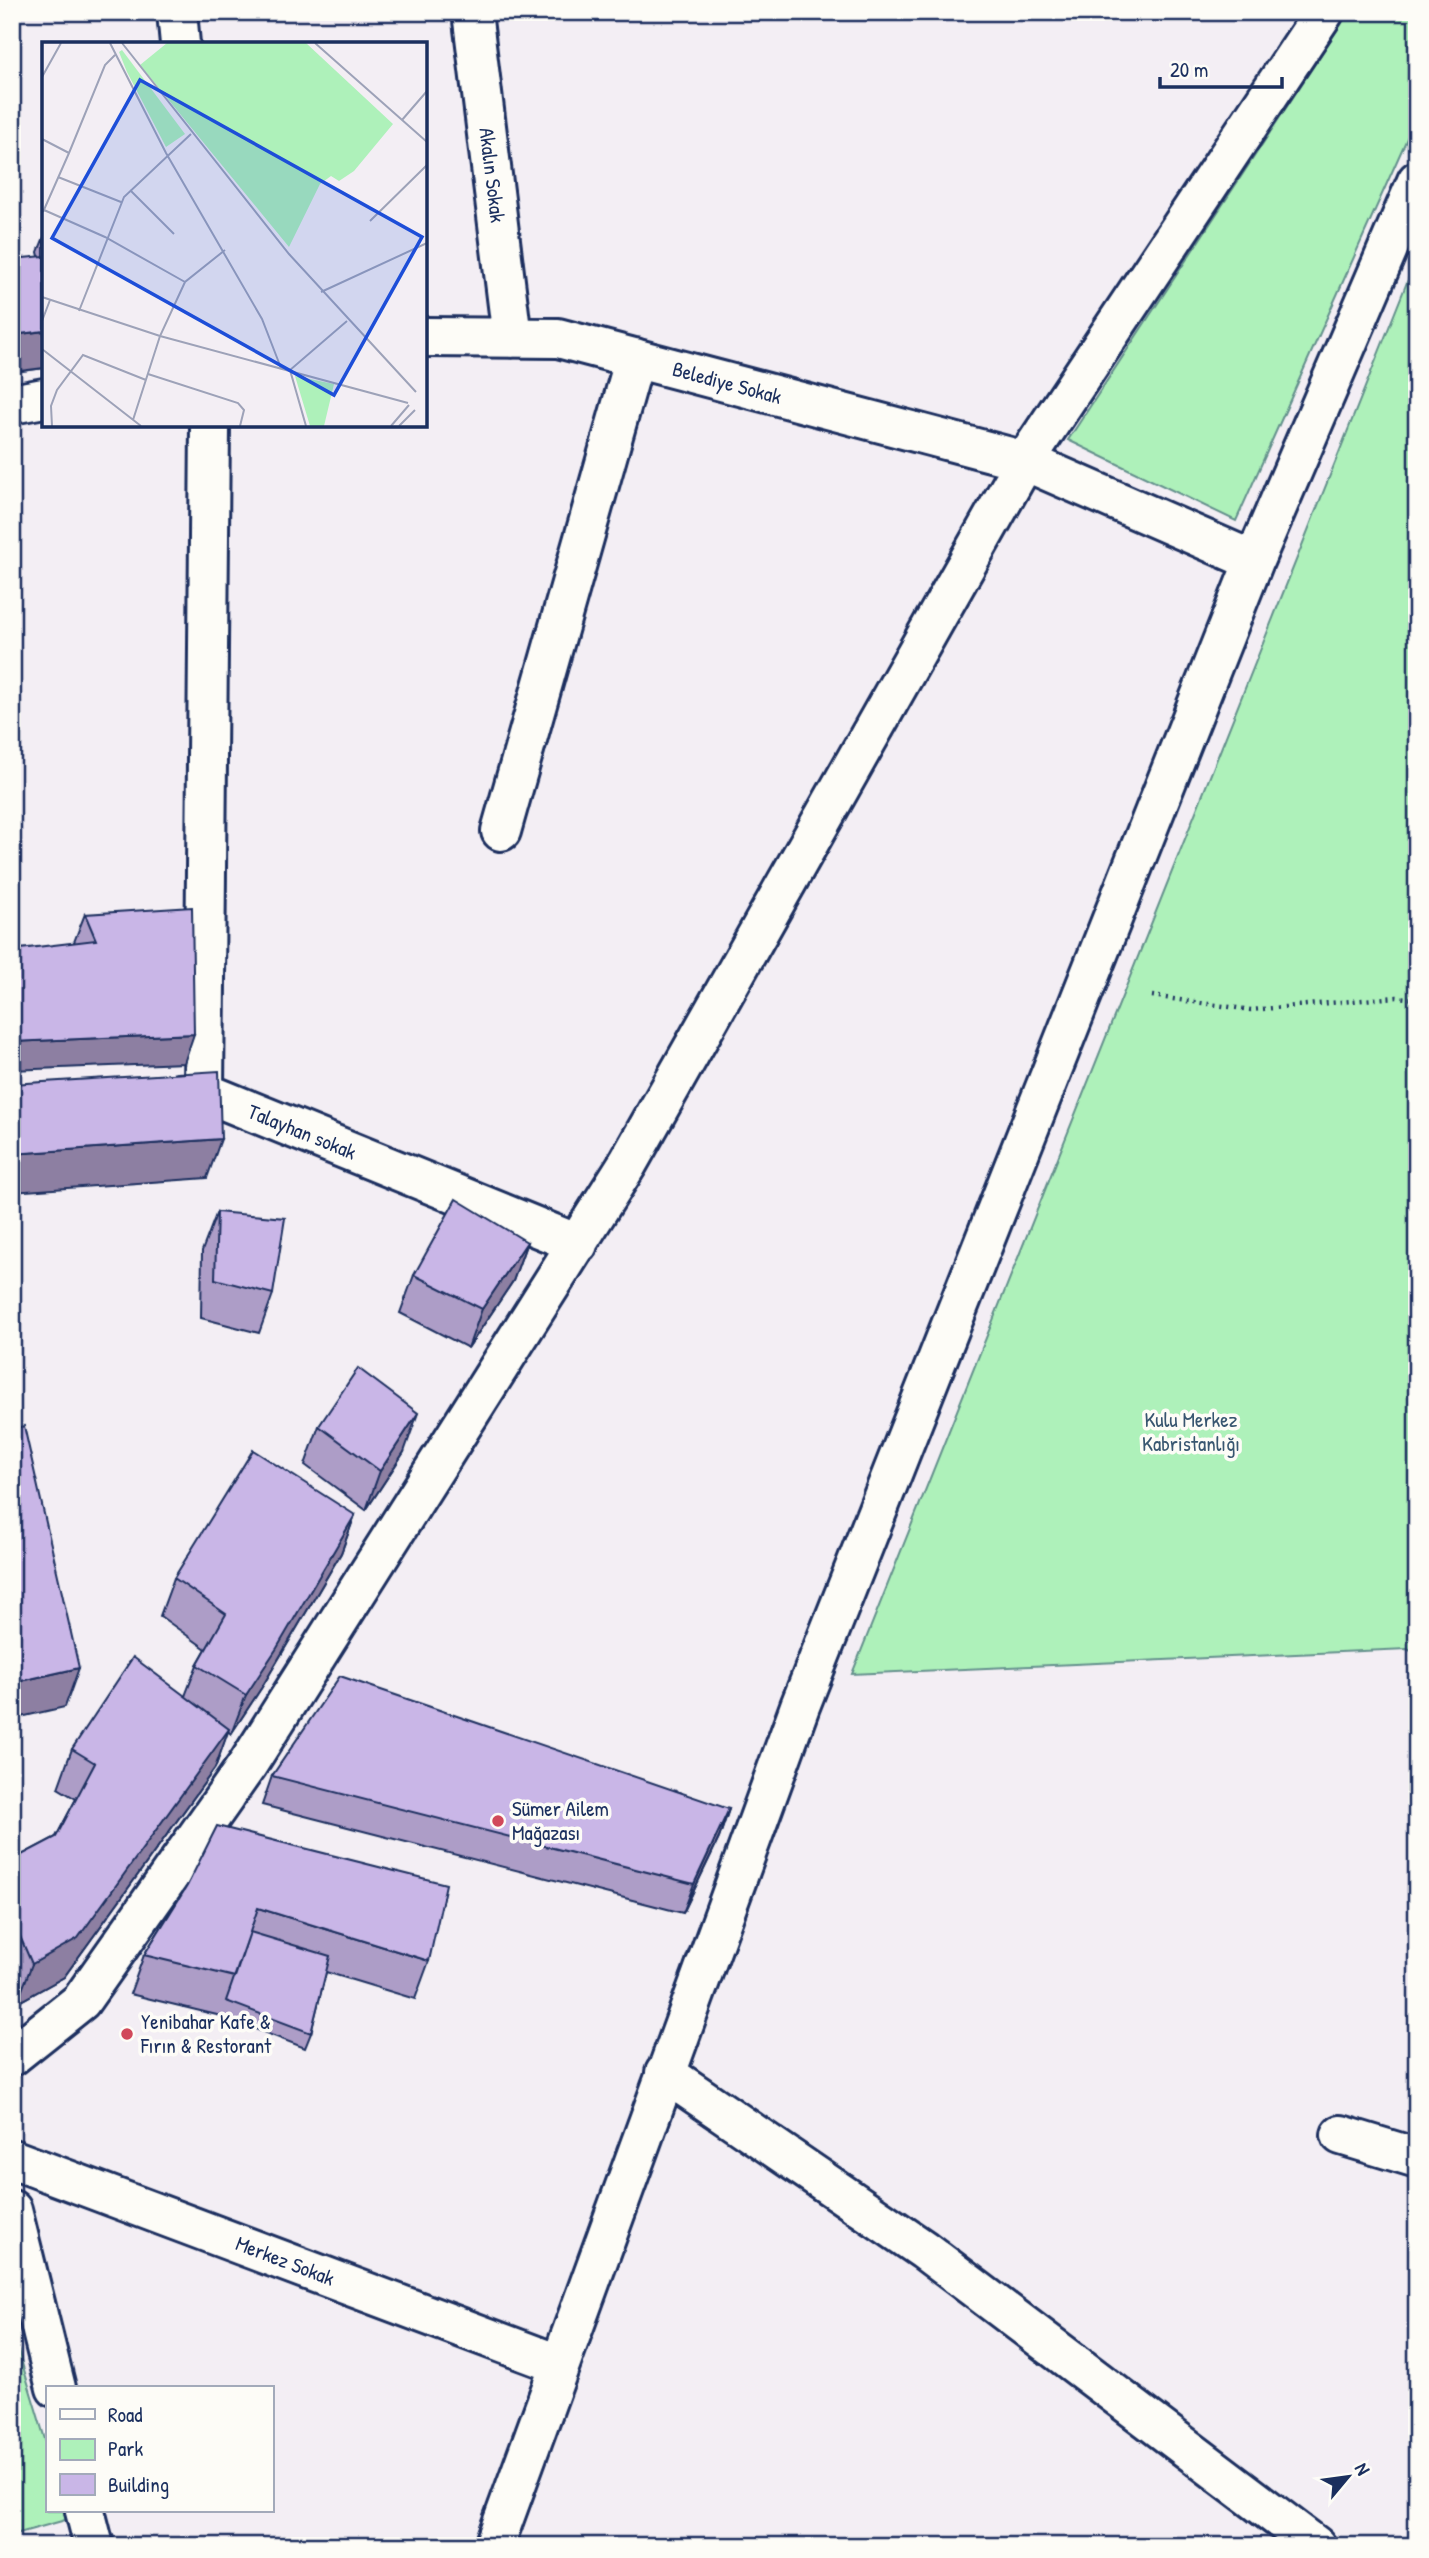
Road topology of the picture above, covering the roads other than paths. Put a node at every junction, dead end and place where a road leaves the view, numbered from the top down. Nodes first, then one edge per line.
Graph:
1 (177, 12) edge
2 (472, 12) edge
3 (1324, 12) edge
4 (180, 42) edge
5 (1417, 181) edge
6 (427, 337) edge
7 (512, 338) junction
8 (635, 358) junction
9 (42, 398) edge
10 (12, 404) edge
11 (210, 427) edge
12 (1025, 461) junction
13 (1254, 561) junction
14 (501, 831) dead end
15 (204, 1093) junction
16 (149, 1096) edge
17 (578, 1244) junction
18 (12, 2056) edge
19 (665, 2073) junction
20 (1341, 2135) dead end
21 (1417, 2158) edge
22 (12, 2159) edge
23 (12, 2210) edge
24 (558, 2364) junction
25 (55, 2386) edge
26 (85, 2512) edge
27 (94, 2546) edge
28 (494, 2546) edge
29 (1316, 2546) edge

1 - 4 street
2 - 7 street, Akalın Sokak
3 - 12 street
5 - 13 street
6 - 7 street, Belediye Sokak
7 - 8 street, Belediye Sokak
8 - 12 street, Belediye Sokak
8 - 14 street
9 - 10 street
11 - 15 street
12 - 13 street, Belediye Sokak
12 - 17 street
13 - 19 street
15 - 16 street, Talayhan sokak
15 - 17 street, Talayhan sokak
17 - 18 street
19 - 24 street
19 - 29 street
20 - 21 street
22 - 24 street, Merkez Sokak
23 - 25 street
24 - 28 street
26 - 27 street

